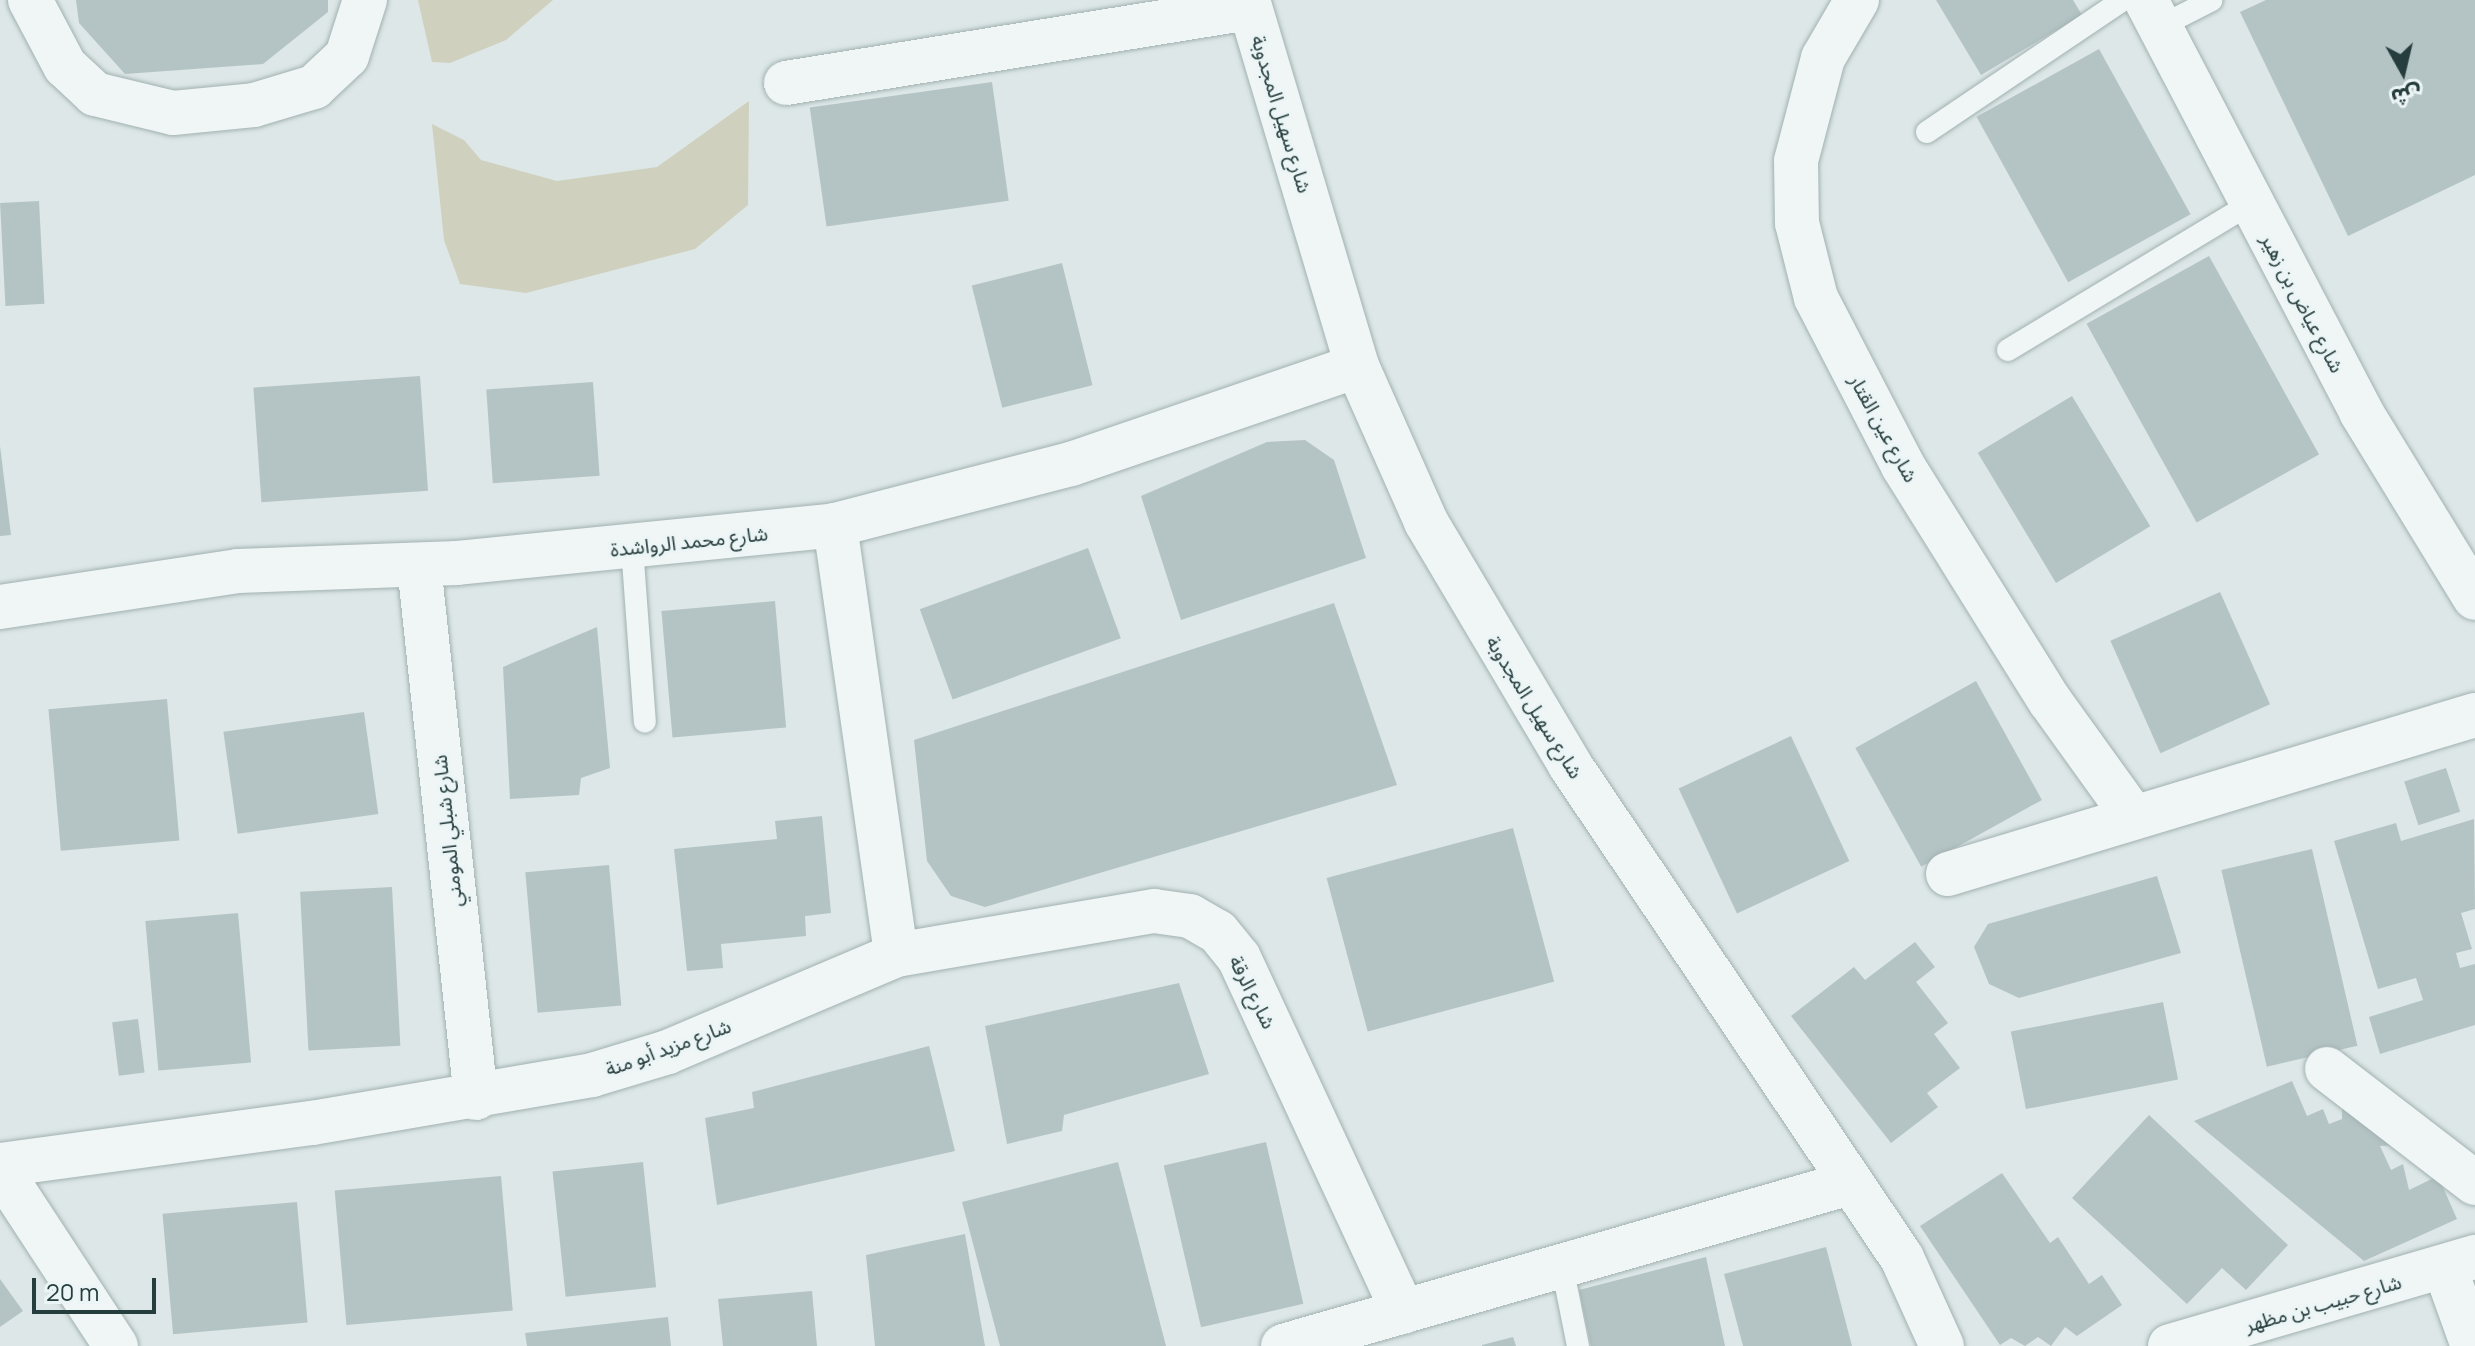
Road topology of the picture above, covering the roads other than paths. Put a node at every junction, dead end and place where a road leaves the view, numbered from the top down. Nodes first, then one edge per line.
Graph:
1 (30, 0) edge
2 (365, 0) edge
3 (1857, 0) edge
4 (2123, 0) edge
5 (2212, 0) edge
6 (1249, 4) edge
7 (2152, 14) edge
8 (786, 83) dead end
9 (1927, 132) dead end
10 (2250, 204) junction
11 (2008, 350) dead end
12 (1357, 366) junction
13 (835, 525) junction
14 (632, 547) junction
15 (419, 565) junction
16 (2475, 598) edge
17 (0, 607) edge
18 (2475, 715) edge
19 (645, 722) dead end
20 (2132, 815) junction
21 (1948, 874) dead end
22 (896, 955) junction
23 (2327, 1069) dead end
24 (476, 1098) junction
25 (0, 1167) edge
26 (1850, 1183) junction
27 (2475, 1183) edge
28 (1561, 1261) junction
29 (2460, 1262) edge
30 (1403, 1312) junction
31 (116, 1346) edge
32 (1283, 1346) edge
33 (1578, 1346) edge
34 (1942, 1346) edge
35 (2170, 1346) edge
36 (2473, 1346) edge

1 - 2 street
3 - 20 street, شارع عين القتار
4 - 9 lane
5 - 7 lane
6 - 8 street, شارع سهيل المجدوبة
6 - 12 street, شارع سهيل المجدوبة
7 - 10 street, شارع عياض بن زهير
10 - 11 lane
10 - 16 street, شارع عياض بن زهير
12 - 13 street, شارع محمد الرواشدة
12 - 26 street, شارع سهيل المجدوبة
13 - 14 street, شارع محمد الرواشدة
13 - 22 street
14 - 15 street, شارع محمد الرواشدة
14 - 19 lane
15 - 17 street, شارع محمد الرواشدة
15 - 24 street, شارع شبلي المومني
18 - 20 street
20 - 21 street
22 - 24 street, شارع مزيد أبو منة
22 - 30 street, شارع الرقة
23 - 27 street
24 - 25 street, شارع مزيد أبو منة
25 - 31 street
26 - 28 street
26 - 34 street, شارع سهيل المجدوبة
28 - 30 street
28 - 33 lane
29 - 35 street, شارع حبيب بن مظهر
29 - 36 street
30 - 32 street

